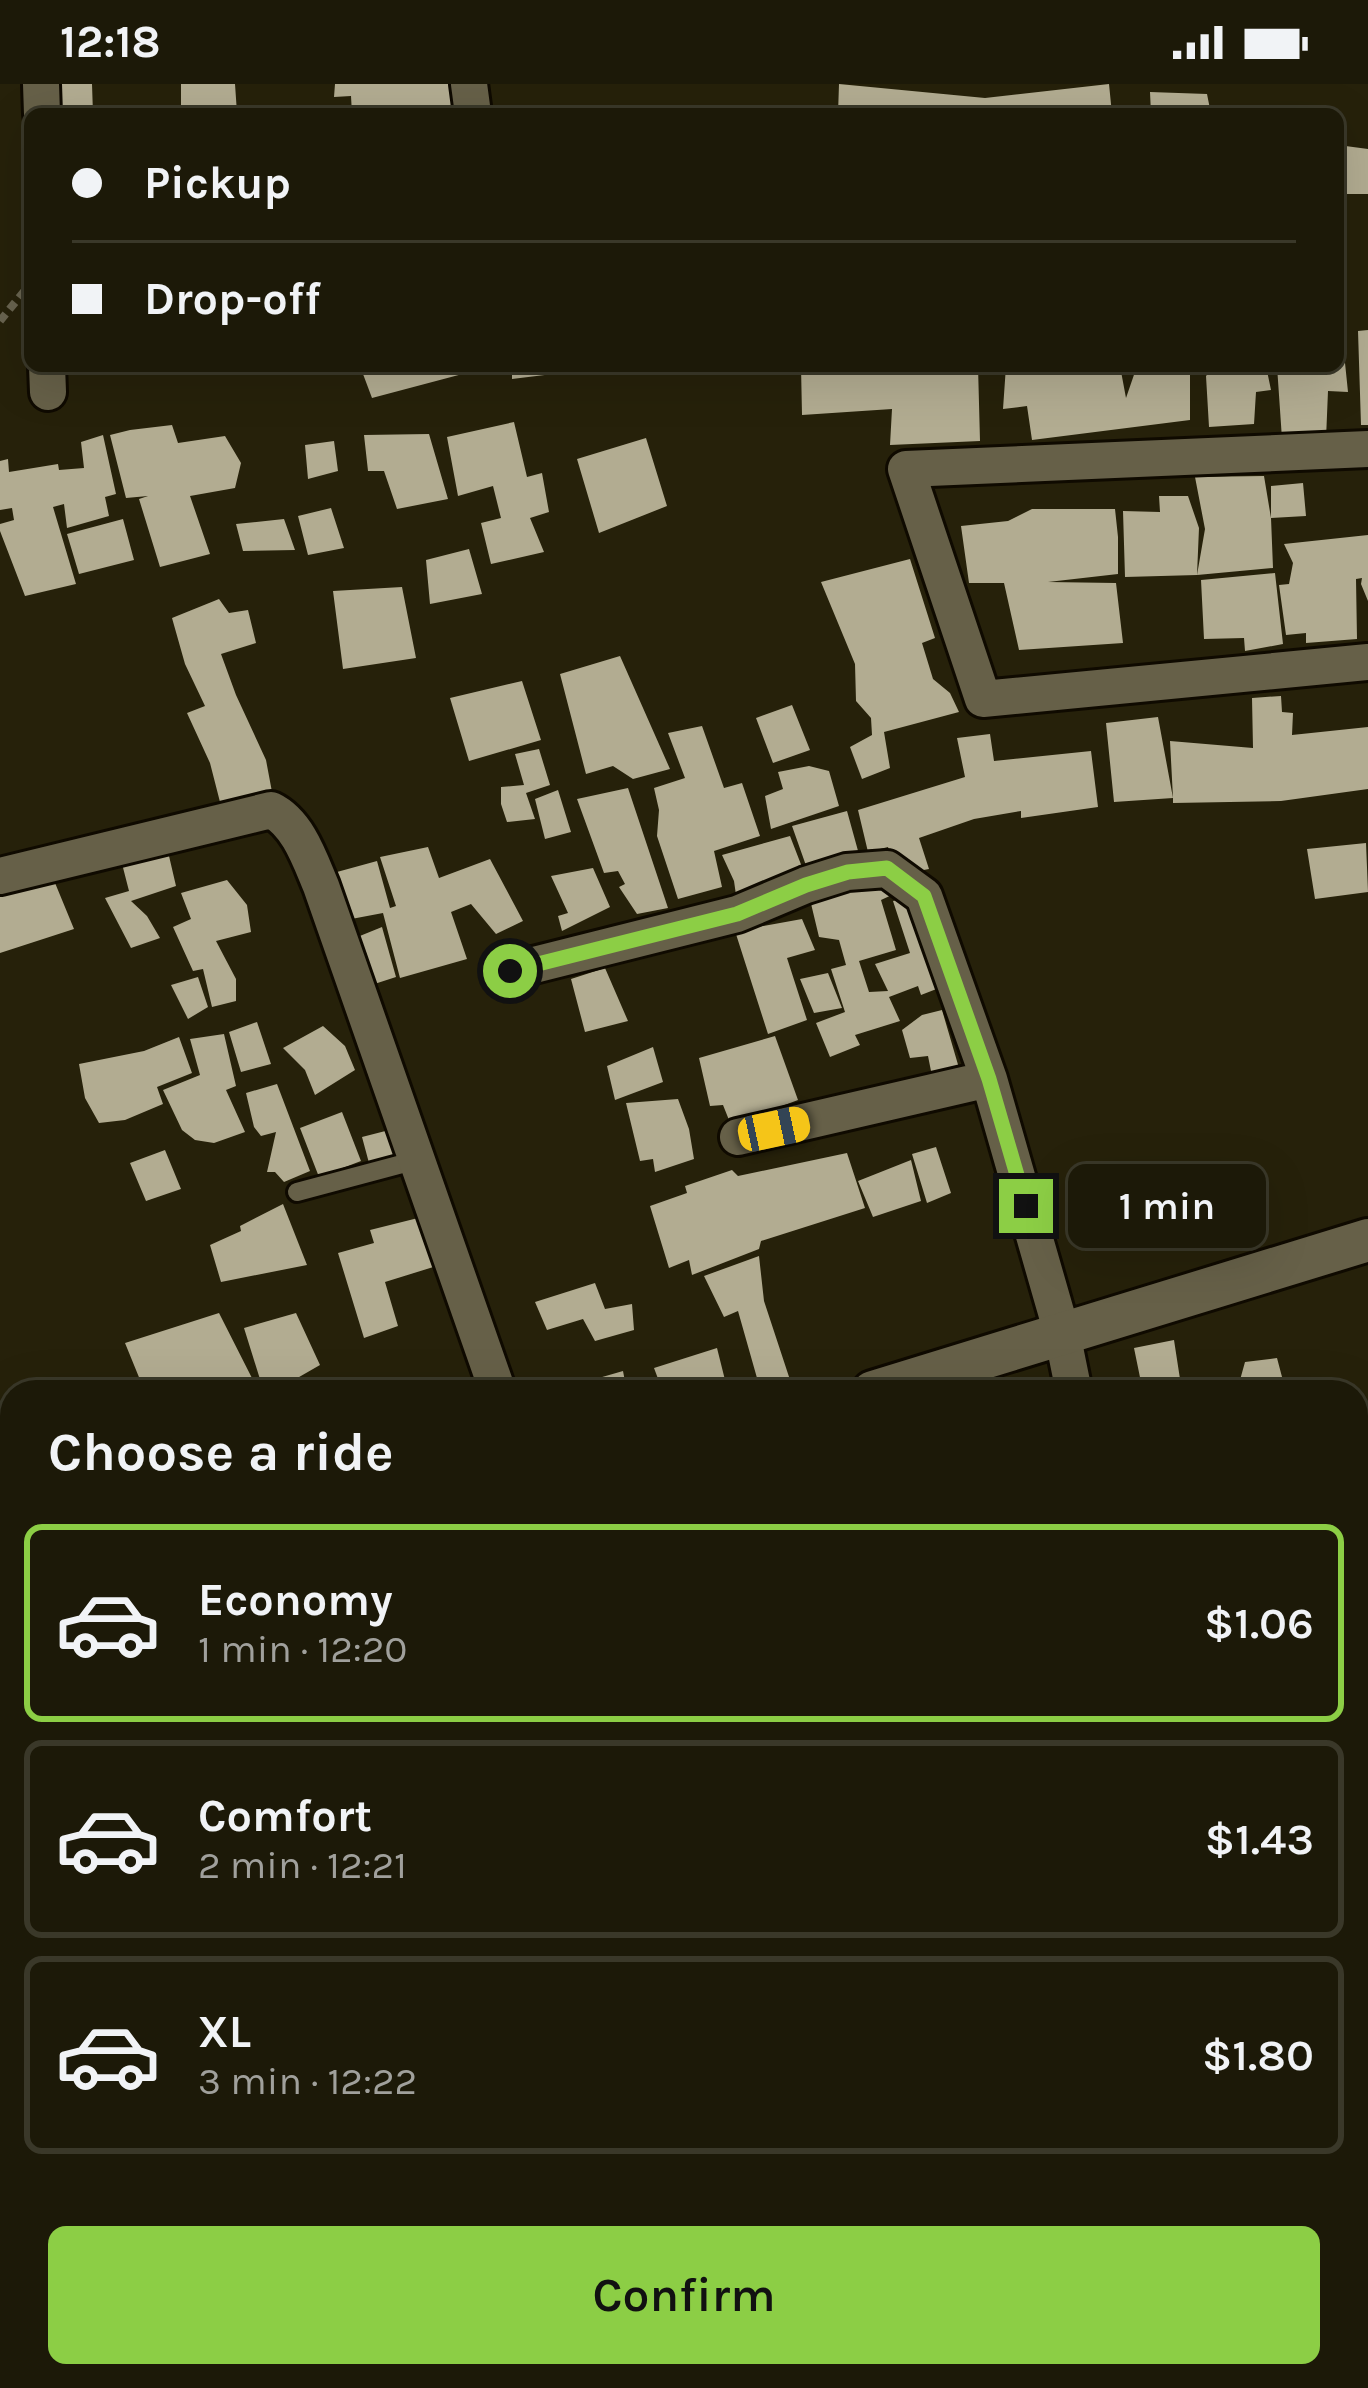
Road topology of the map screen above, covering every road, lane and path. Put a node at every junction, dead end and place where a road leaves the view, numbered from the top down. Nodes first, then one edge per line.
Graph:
1 (24, 291) edge
2 (0, 321) edge
3 (1368, 449) edge
4 (1368, 662) edge
5 (0, 876) edge
6 (510, 971) dead end
7 (989, 1079) junction
8 (738, 1137) dead end
9 (417, 1160) junction
10 (297, 1192) dead end
11 (1368, 1240) edge
12 (1062, 1334) junction
13 (494, 1380) edge
14 (912, 1380) edge
15 (1072, 1380) edge

1 - 2 path
3 - 4 street
5 - 9 street
6 - 7 street
7 - 8 street
7 - 12 street
9 - 10 lane
9 - 13 street
11 - 12 street
12 - 14 street
12 - 15 street

